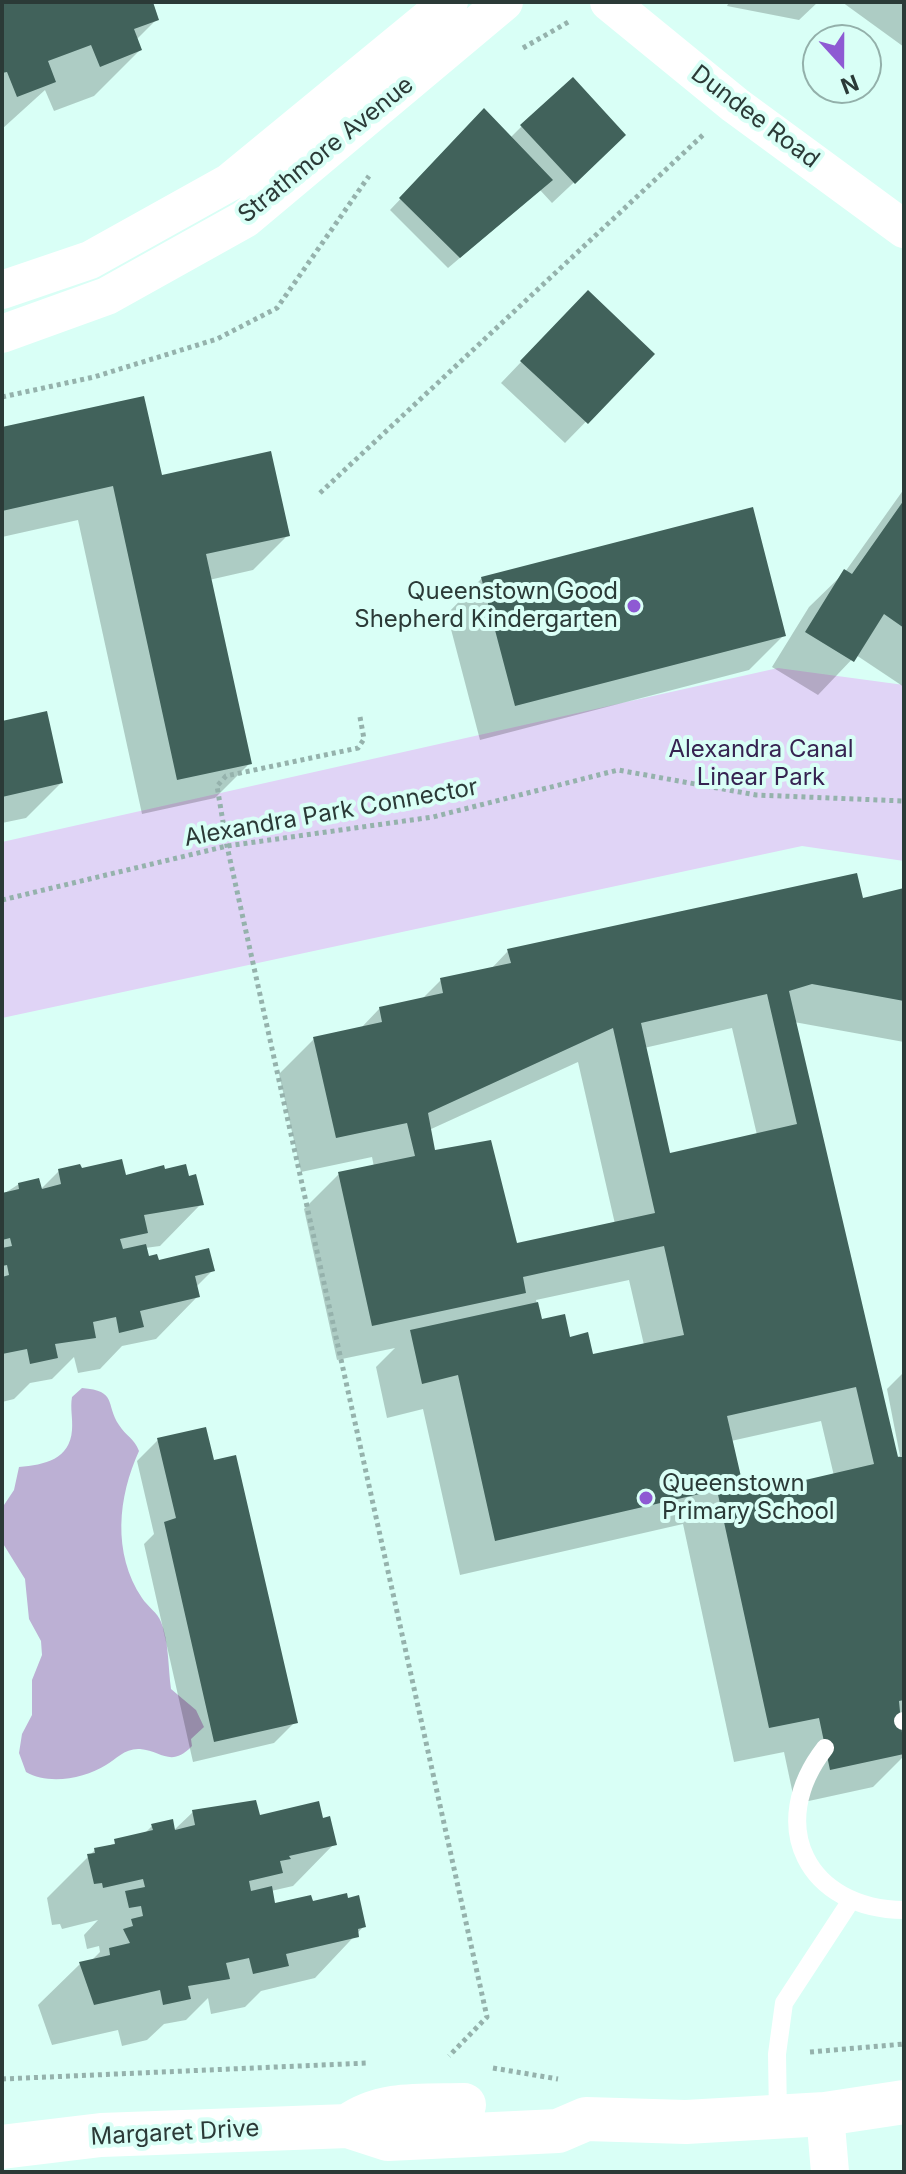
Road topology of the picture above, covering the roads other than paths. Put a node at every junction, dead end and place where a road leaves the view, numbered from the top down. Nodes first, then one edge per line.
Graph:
1 (449, 2) edge
2 (504, 2) edge
3 (593, 9) edge
4 (904, 229) edge
5 (2, 290) edge
6 (2, 334) edge
7 (825, 1748) dead end
8 (850, 1902) junction
9 (904, 1910) edge
10 (904, 2102) edge
11 (825, 2114) junction
12 (778, 2116) junction
13 (2, 2147) edge
14 (830, 2172) edge

1 - 5 street, Strathmore Avenue
2 - 6 street, Strathmore Avenue
3 - 4 street, Dundee Road
7 - 8 lane
8 - 9 lane
8 - 12 lane
10 - 11 street, Margaret Drive
11 - 12 street, Margaret Drive
11 - 14 street
12 - 13 street, Margaret Drive

